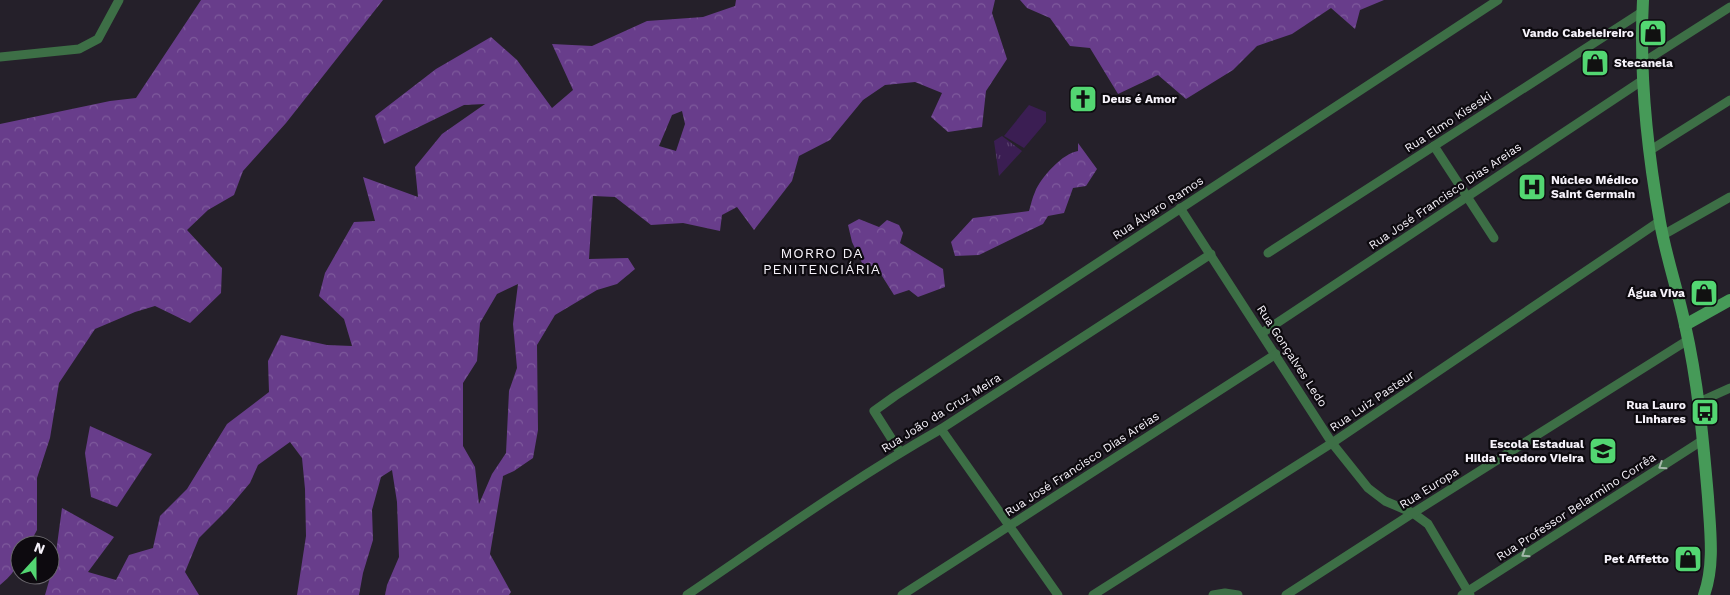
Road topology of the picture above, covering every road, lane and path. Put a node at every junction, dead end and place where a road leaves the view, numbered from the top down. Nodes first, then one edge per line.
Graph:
1 (119, 0) edge
2 (1498, 0) edge
3 (1642, 6) edge
4 (1730, 7) edge
5 (0, 57) edge
6 (1642, 63) junction
7 (1643, 80) junction
8 (1730, 100) edge
9 (1434, 146) junction
10 (1649, 151) junction
11 (1467, 196) junction
12 (1730, 197) edge
13 (1180, 208) junction
14 (1660, 221) junction
15 (1663, 235) junction
16 (1494, 238) dead end
17 (1268, 253) dead end
18 (1211, 254) junction
19 (1730, 300) edge
20 (1685, 325) junction
21 (1262, 333) junction
22 (1688, 340) junction
23 (1276, 354) junction
24 (1730, 388) edge
25 (1699, 402) junction
26 (941, 429) junction
27 (1703, 440) junction
28 (1332, 443) junction
29 (900, 452) junction
30 (1413, 513) junction
31 (1008, 526) junction
32 (1466, 594) edge
33 (687, 595) edge
34 (902, 595) edge
35 (1058, 595) edge
36 (1093, 595) edge
37 (1213, 595) edge
38 (1238, 595) edge
39 (1286, 595) edge
40 (1704, 595) edge

1 - 5 street
2 - 13 street, Rua Álvaro Ramos
3 - 6 main road
3 - 9 street, Rua Elmo Kiseski
4 - 6 street
6 - 7 main road
7 - 10 main road
7 - 11 street, Rua José Francisco Dias Areias
8 - 10 street
9 - 11 street
9 - 17 street, Rua Elmo Kiseski
10 - 14 main road
11 - 16 street
11 - 21 street, Rua José Francisco Dias Areias
12 - 15 street
13 - 18 street, Rua Gonçalves Ledo
13 - 29 street, Rua Álvaro Ramos
14 - 15 main road
14 - 28 street, Rua Luiz Pasteur
15 - 20 main road
18 - 21 street, Rua Gonçalves Ledo
18 - 26 street, Rua João da Cruz Meira
19 - 20 main road
20 - 22 main road
21 - 23 street, Rua Gonçalves Ledo
22 - 25 main road
22 - 30 street, Rua Europa
23 - 28 street, Rua Gonçalves Ledo
23 - 31 street, Rua José Francisco Dias Areias
24 - 25 street
25 - 27 main road
26 - 29 street, Rua João da Cruz Meira
26 - 31 street
27 -> 32 street, Rua Professor Belarmino Corrêa
27 - 40 main road
28 - 30 street, Rua Gonçalves Ledo
28 - 36 street, Rua Luiz Pasteur
29 - 33 street, Rua João da Cruz Meira
30 - 32 street, Rua Gonçalves Ledo
30 - 39 street, Rua Europa
31 - 34 street, Rua José Francisco Dias Areias
31 - 35 street
37 - 38 street

